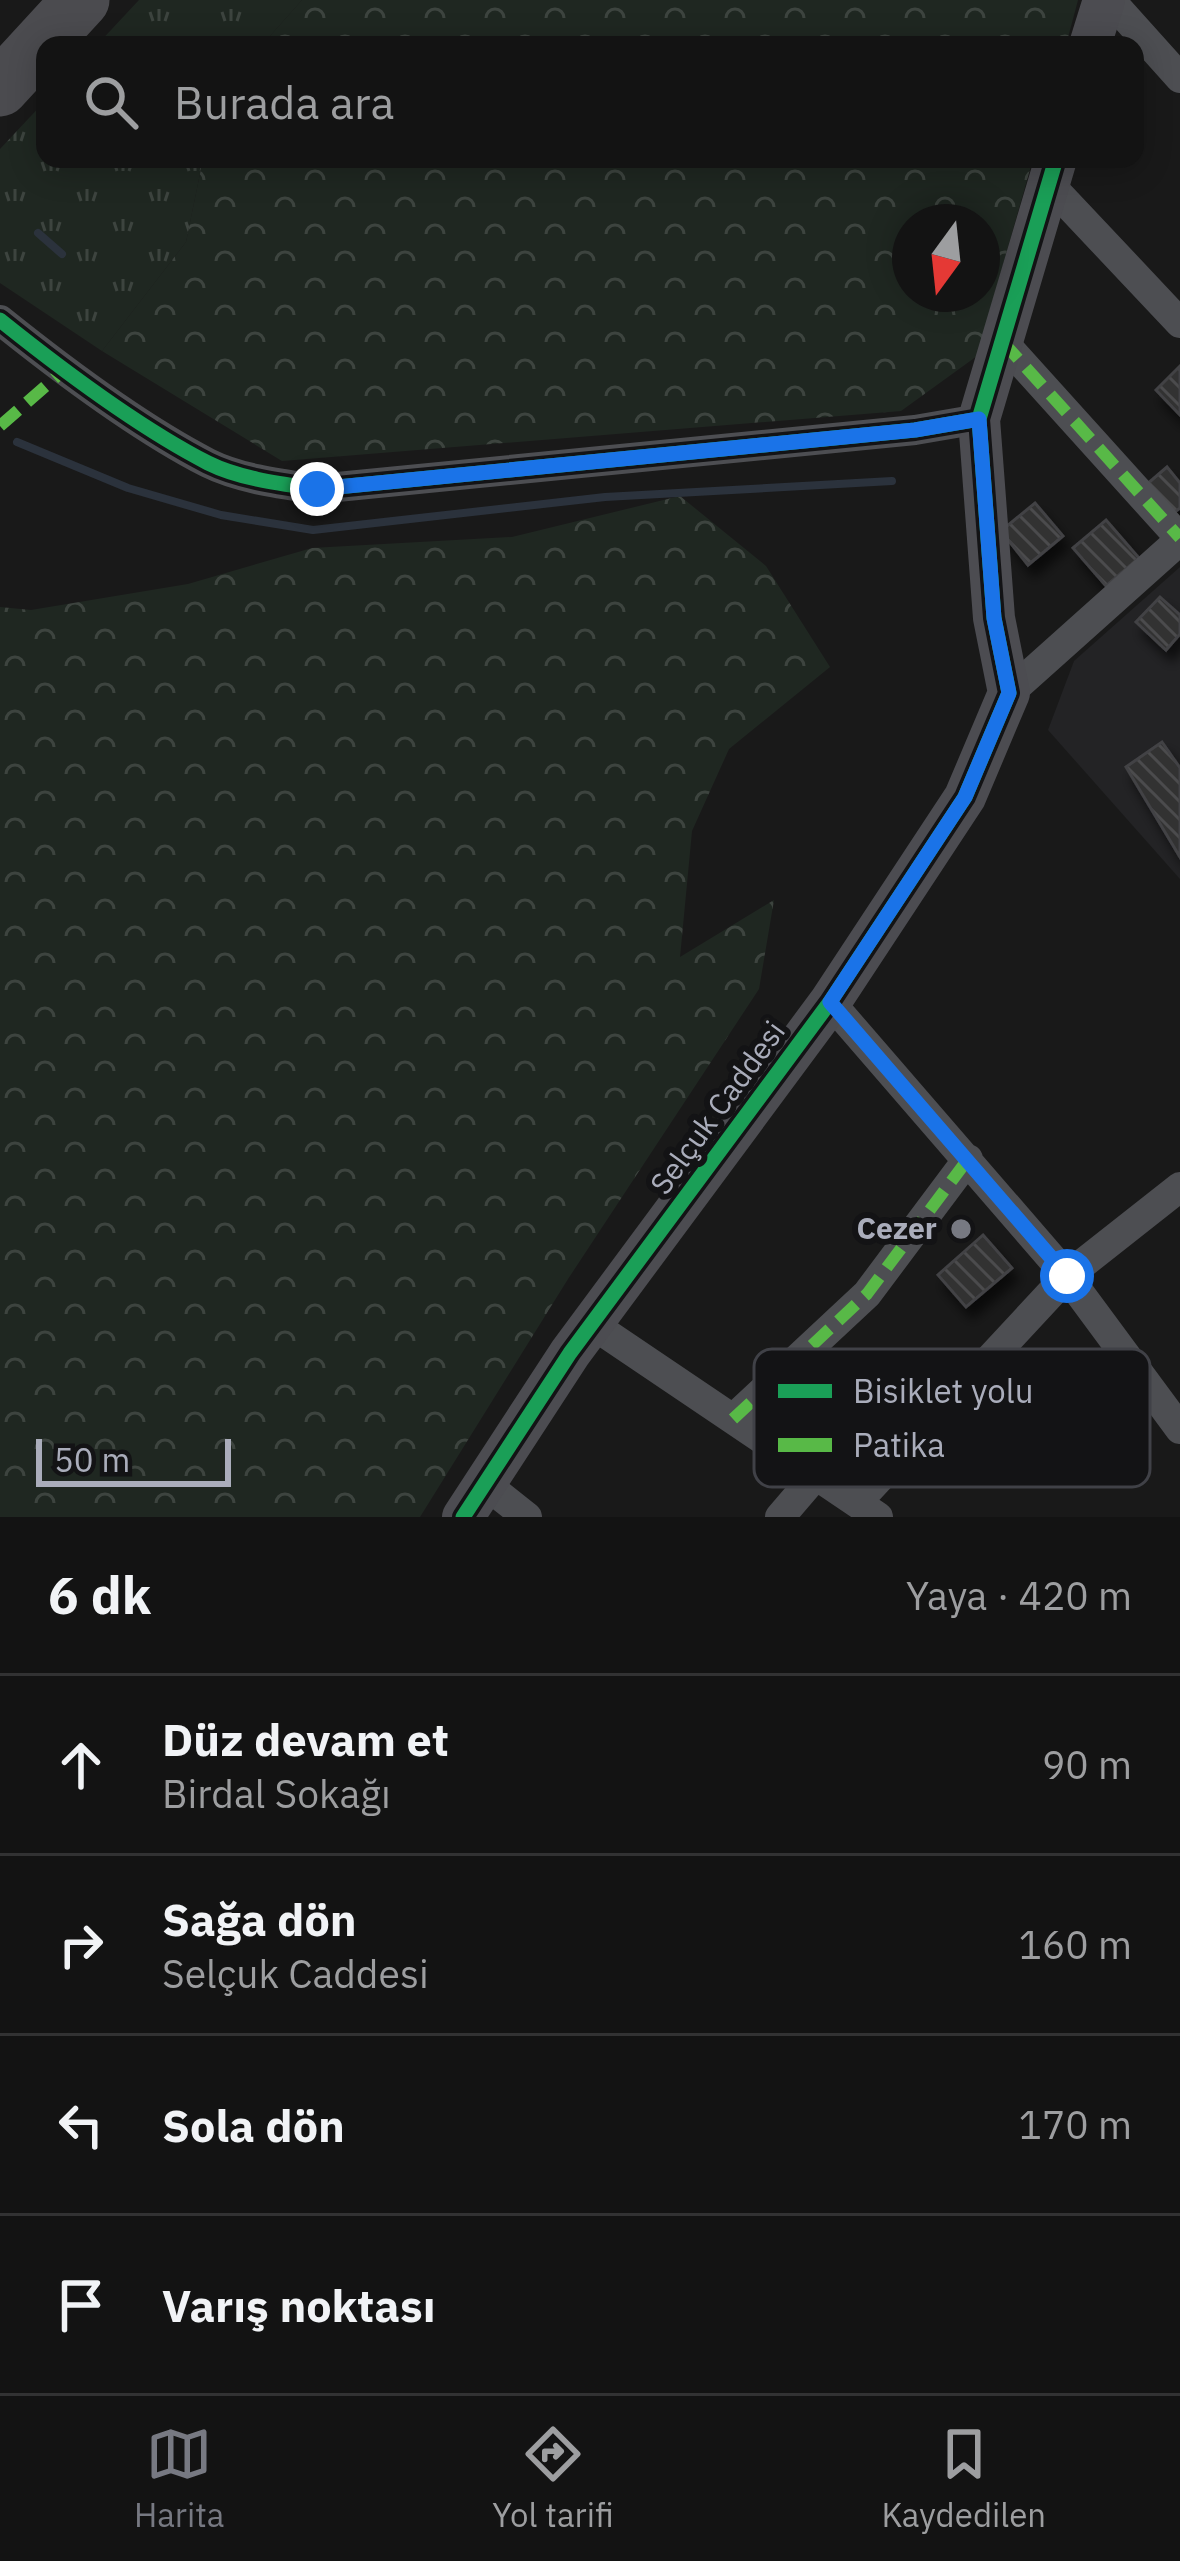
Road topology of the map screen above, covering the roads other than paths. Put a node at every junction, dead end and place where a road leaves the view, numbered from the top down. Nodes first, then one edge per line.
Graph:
1 (81, 0) edge
2 (1107, 0) edge
3 (48, 36) edge
4 (1093, 36) edge
5 (1141, 36) edge
6 (1144, 40) edge
7 (36, 49) edge
8 (1180, 78) edge
9 (0, 88) edge
10 (1053, 171) edge
11 (0, 320) edge
12 (1180, 323) edge
13 (1002, 341) junction
14 (979, 419) junction
15 (1180, 539) edge
16 (1009, 693) junction
17 (830, 1002) junction
18 (968, 1159) junction
19 (1180, 1187) edge
20 (1067, 1276) junction
21 (592, 1324) junction
22 (808, 1349) edge
23 (1005, 1349) edge
24 (1121, 1349) edge
25 (1150, 1388) edge
26 (754, 1399) edge
27 (733, 1419) junction
28 (1180, 1429) edge
29 (754, 1433) edge
30 (806, 1487) edge
31 (834, 1487) edge
32 (888, 1487) edge
33 (473, 1500) edge
34 (868, 1510) edge
35 (527, 1517) edge
36 (780, 1517) edge

1 - 3 highway
2 - 4 street
2 - 5 street
6 - 8 street
7 - 9 highway
10 - 12 street
10 - 13 street
11 - 14 street
13 - 14 street
13 - 15 street
14 - 16 street
15 - 16 street
16 - 17 street, Selçuk Caddesi
17 - 18 street
17 - 21 street, Selçuk Caddesi
18 - 20 street
18 - 22 street
19 - 20 street
20 - 23 street
20 - 24 street
21 - 27 street
21 - 33 street, Selçuk Caddesi
25 - 28 street
26 - 27 street
27 - 29 street
30 - 36 street
31 - 34 street
32 - 34 street
33 - 35 street

